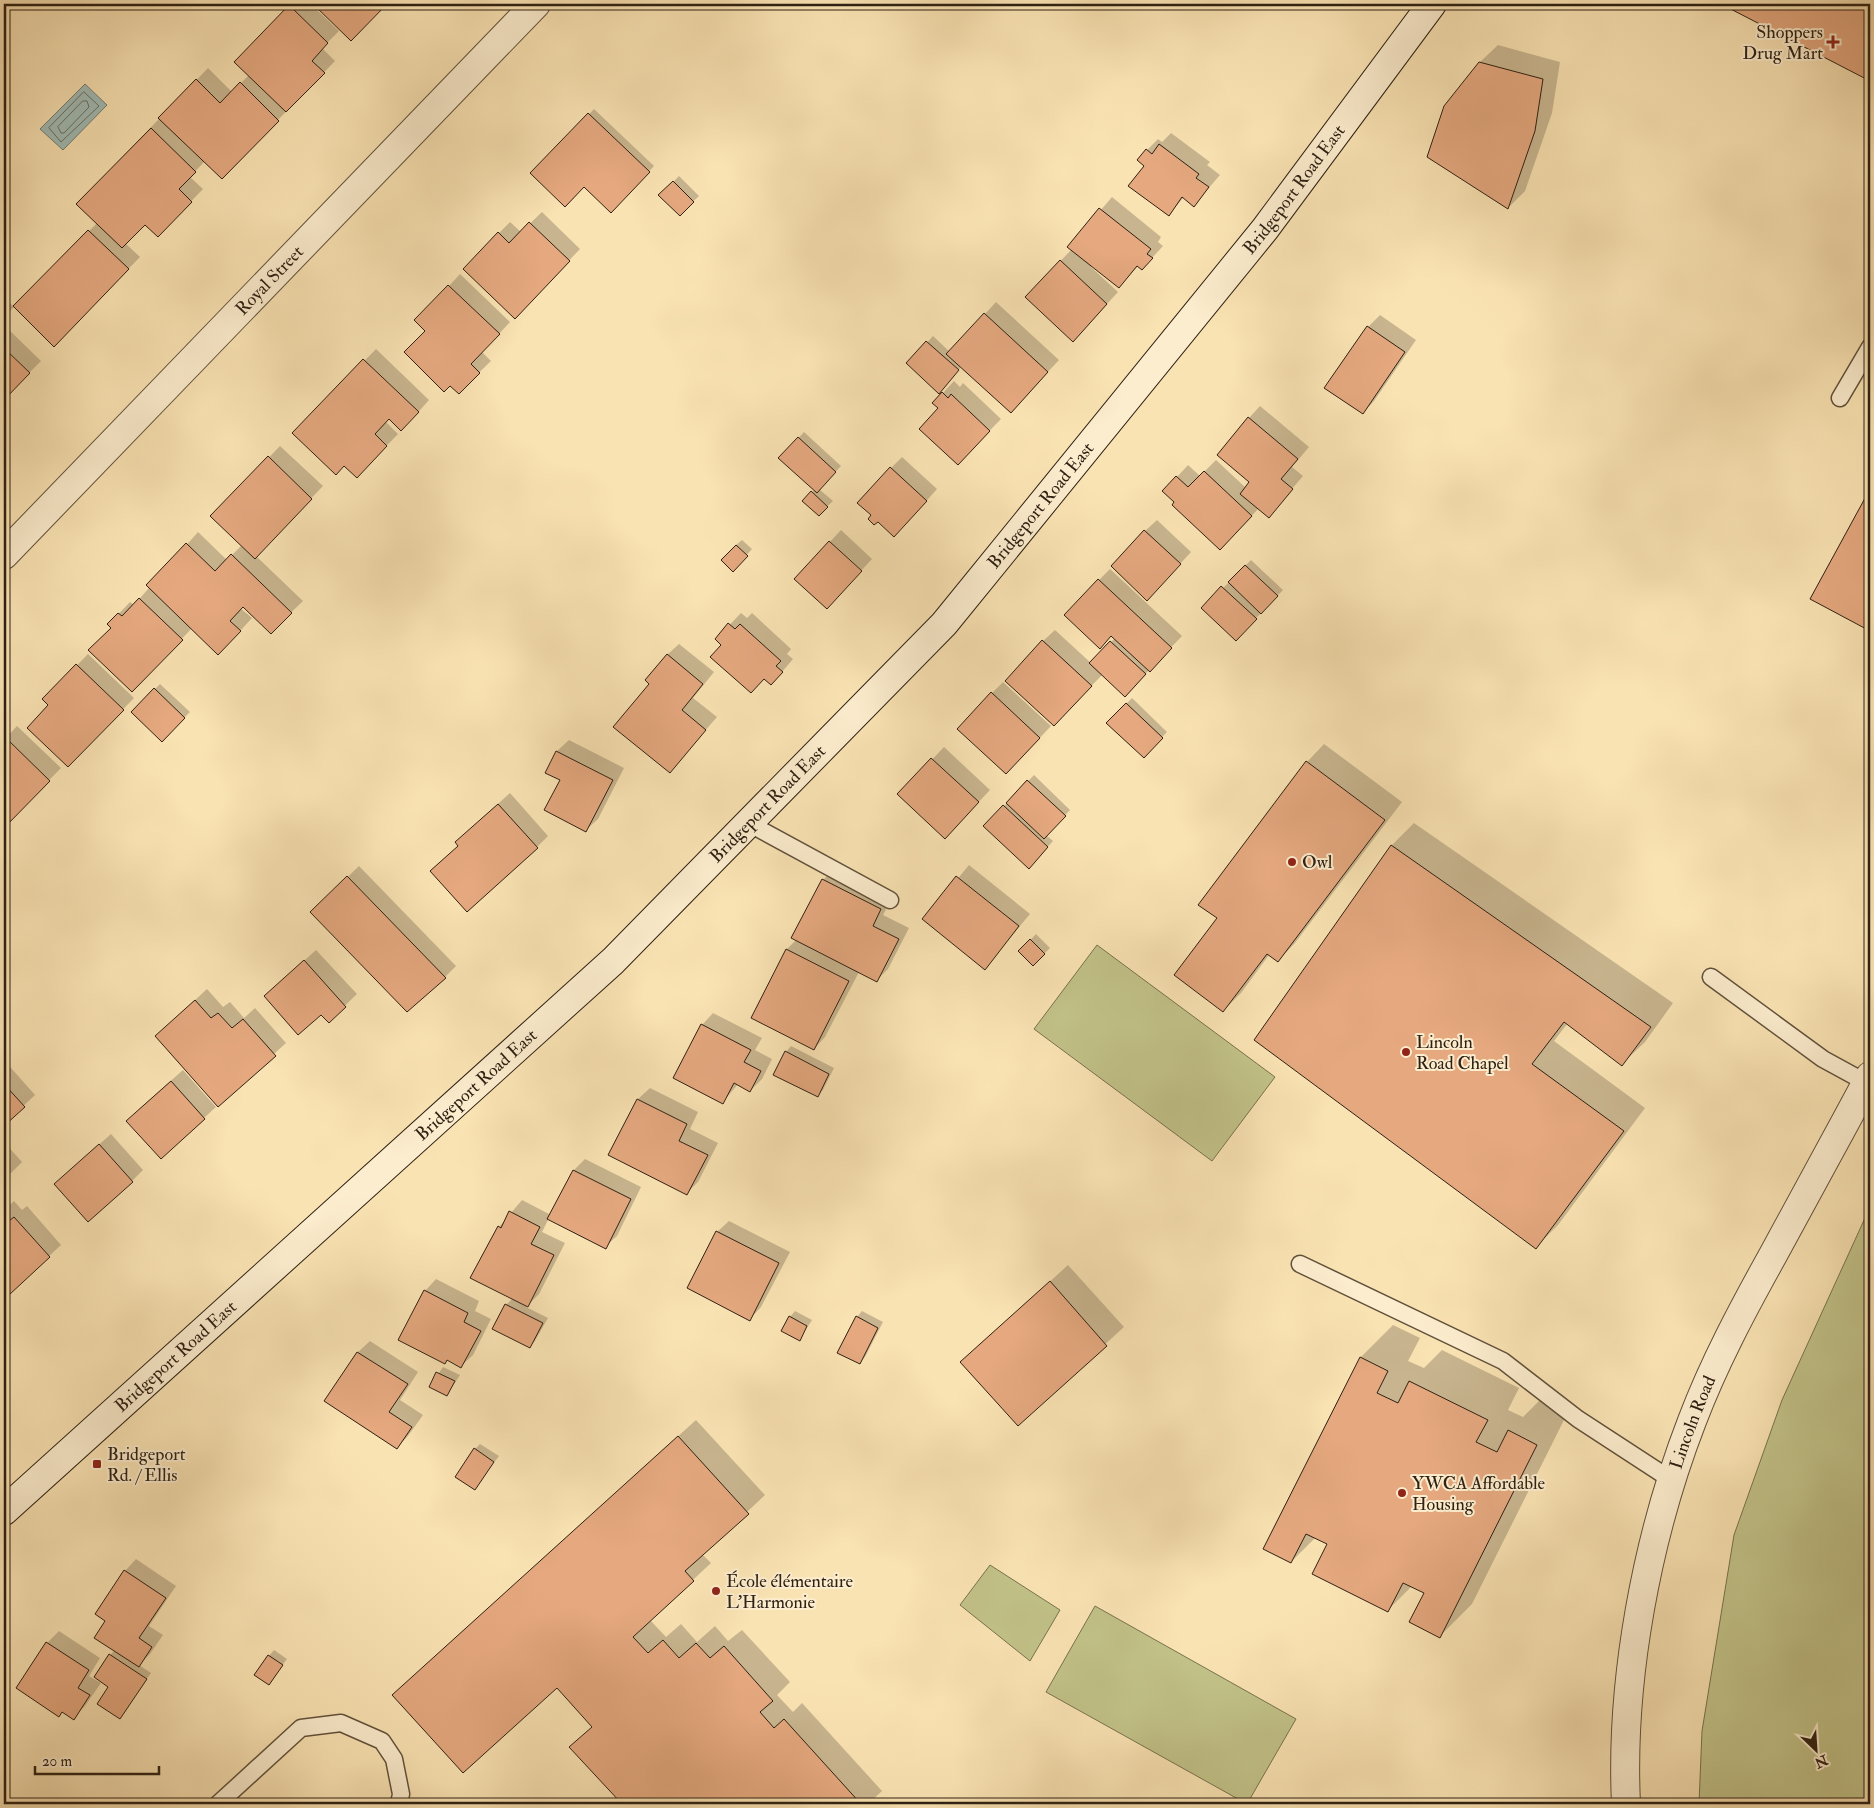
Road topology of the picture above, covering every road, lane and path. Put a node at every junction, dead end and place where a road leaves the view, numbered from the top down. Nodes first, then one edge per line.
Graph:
1 (536, 4) edge
2 (1432, 4) edge
3 (1870, 347) edge
4 (1840, 398) dead end
5 (4, 555) edge
6 (748, 823) junction
7 (890, 900) dead end
8 (1711, 978) dead end
9 (1869, 1080) edge
10 (1300, 1264) dead end
11 (1670, 1479) junction
12 (4, 1511) edge
13 (218, 1804) edge
14 (399, 1804) edge
15 (1626, 1804) edge

1 - 5 main road, Royal Street
2 - 6 main road, Bridgeport Road East
3 - 4 lane
6 - 7 lane
6 - 12 main road, Bridgeport Road East
8 - 9 lane
9 - 11 main road, Lincoln Road
10 - 11 lane
11 - 15 main road, Lincoln Road
13 - 14 lane

